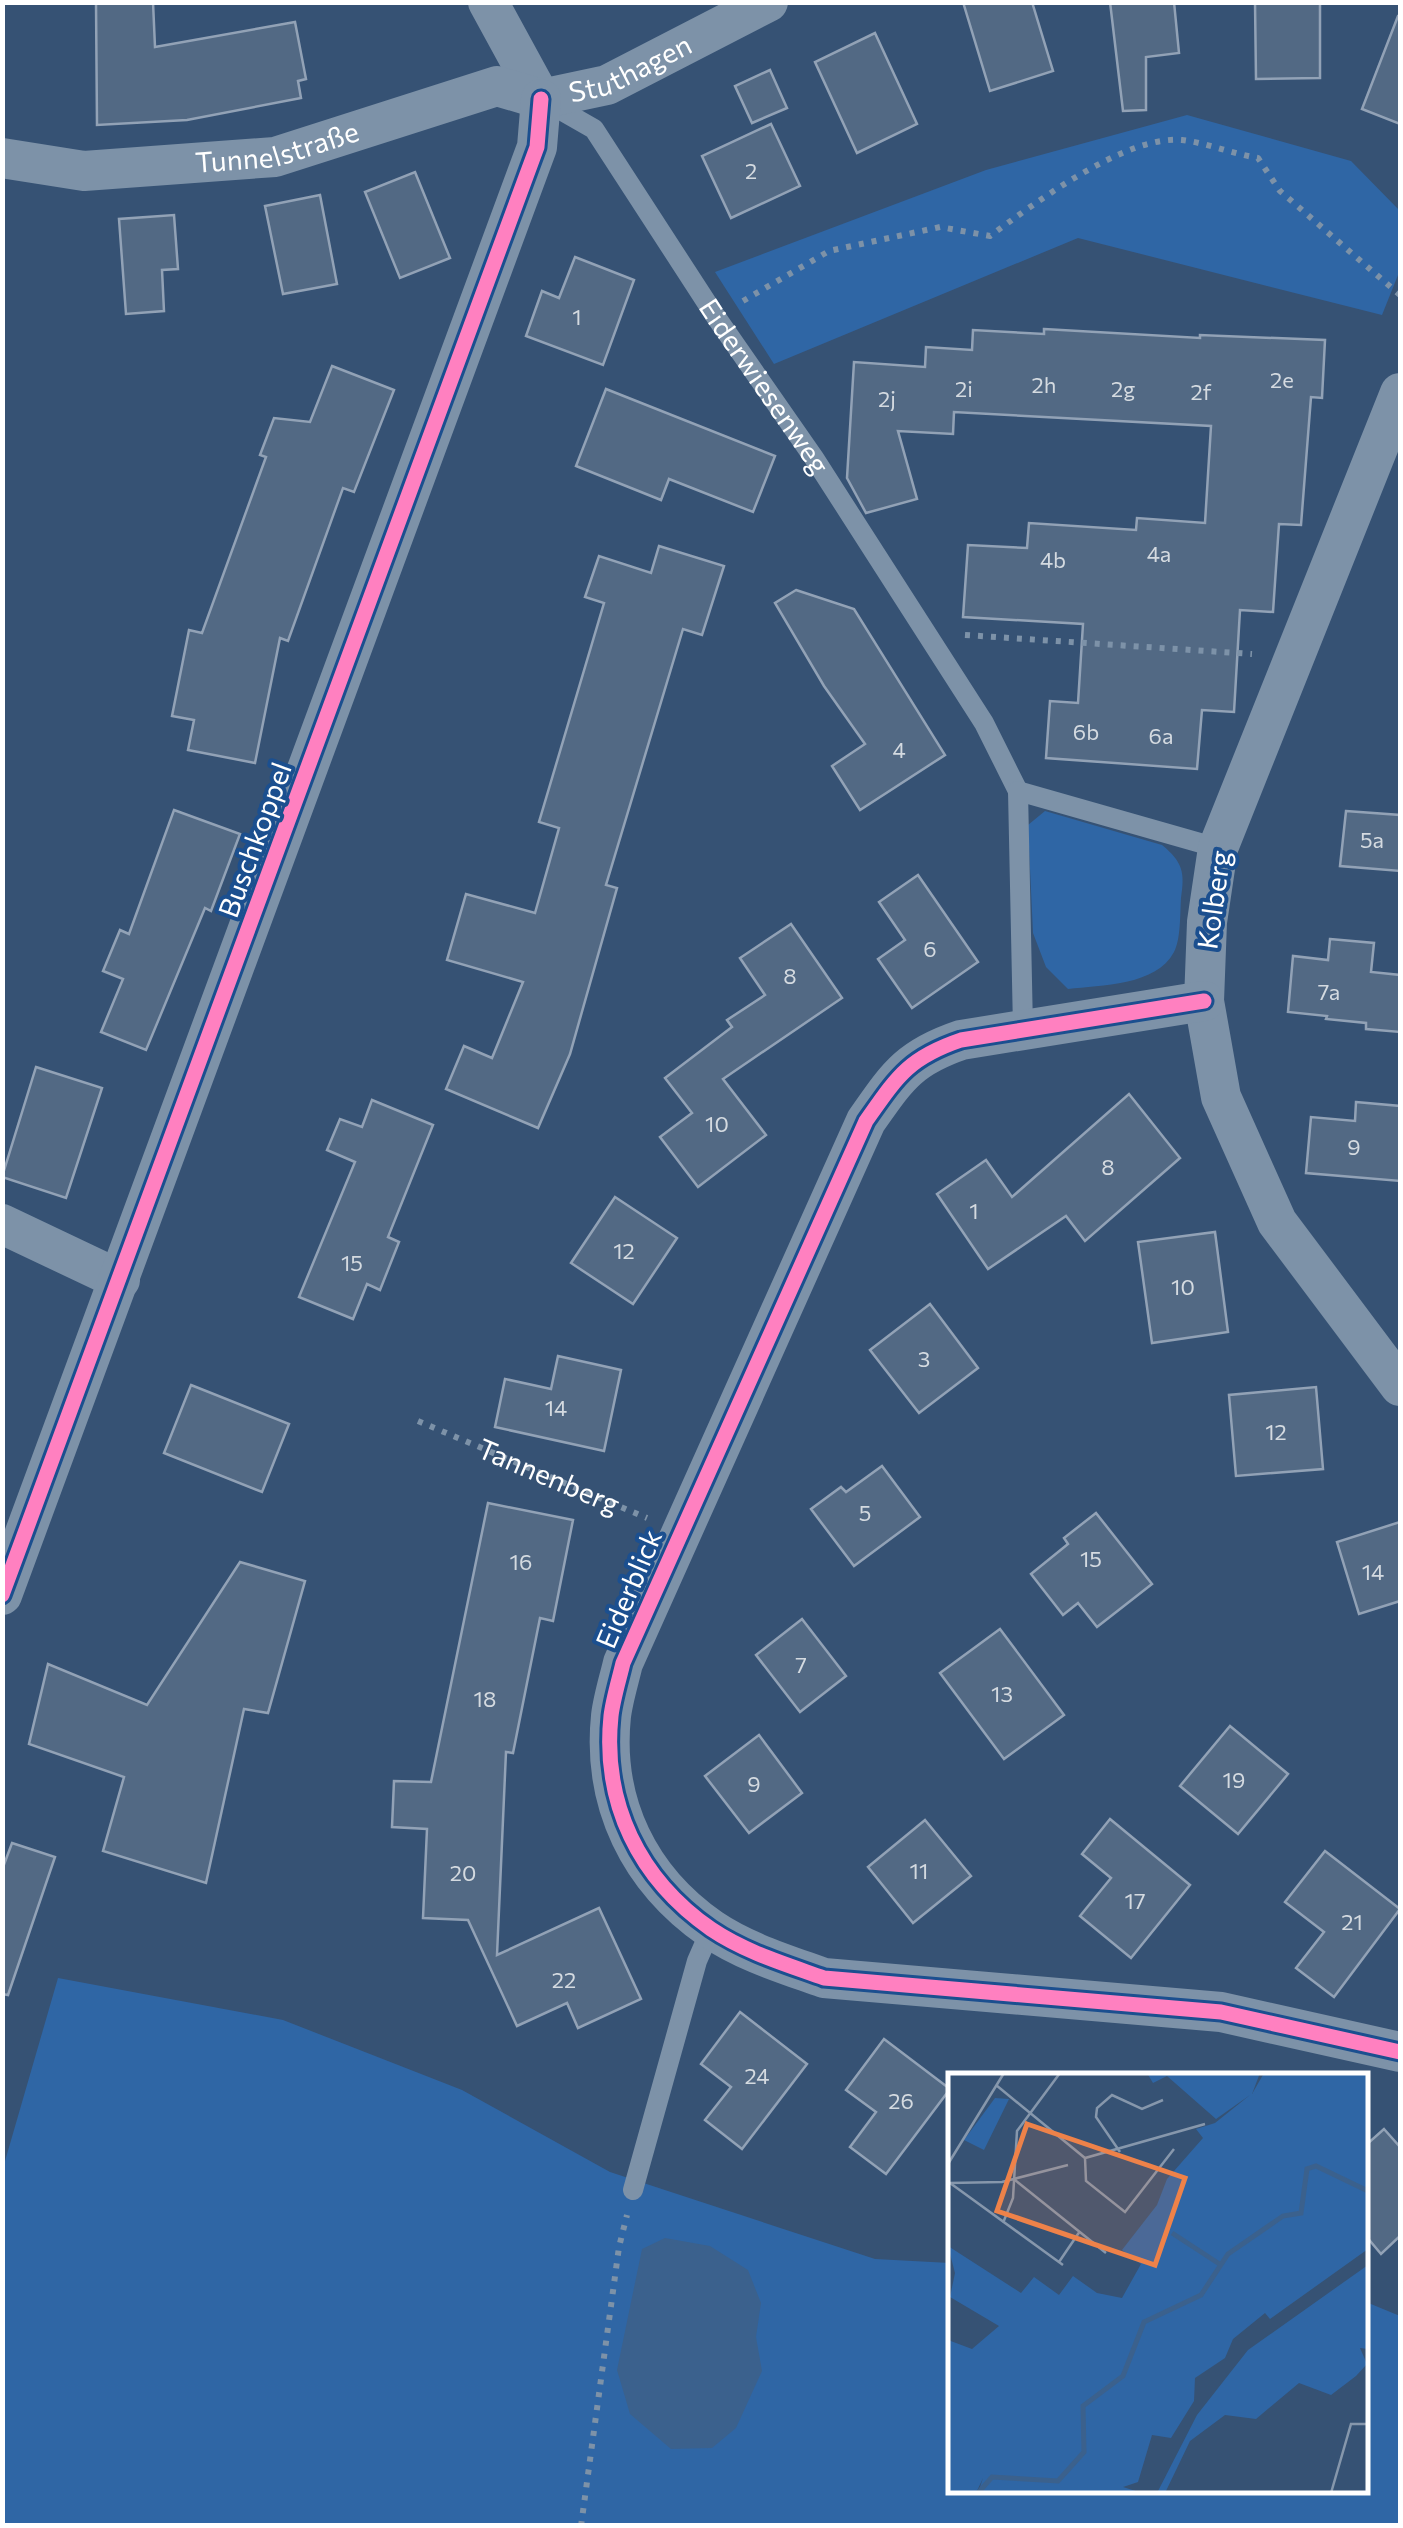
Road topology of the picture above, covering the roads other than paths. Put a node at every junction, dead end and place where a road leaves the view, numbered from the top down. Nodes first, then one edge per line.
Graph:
1 (488, 2) edge
2 (768, 2) edge
3 (541, 98) junction
4 (2, 158) edge
5 (1400, 393) edge
6 (1018, 791) junction
7 (1218, 848) junction
8 (1204, 1002) junction
9 (1023, 1028) junction
10 (2, 1224) edge
11 (120, 1280) junction
12 (1400, 1386) edge
13 (2, 1596) edge
14 (711, 1929) junction
15 (1400, 2052) edge
16 (633, 2190) road end

1 - 3 street
2 - 3 street, Stuthagen
3 - 4 street, Tunnelstraße
3 - 6 lane, Eiderwiesenweg
3 - 11 street, Buschkoppel
5 - 7 street, Kolberg
6 - 7 lane
6 - 9 lane
7 - 8 street, Kolberg
8 - 9 street, Eiderblick
8 - 12 street, Kolberg
9 - 14 street, Eiderblick
10 - 11 street
11 - 13 street, Buschkoppel
14 - 15 street, Eiderblick
14 - 16 lane

